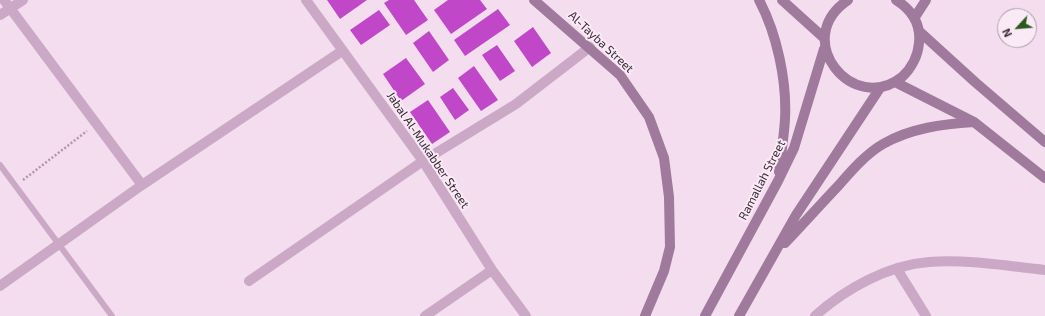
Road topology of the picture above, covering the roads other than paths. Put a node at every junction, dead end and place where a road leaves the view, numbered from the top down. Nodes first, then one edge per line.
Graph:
1 (23, 0) edge
2 (306, 0) edge
3 (534, 0) edge
4 (759, 0) edge
5 (782, 0) edge
6 (848, 0) edge
7 (896, 0) edge
8 (926, 0) edge
9 (7, 4) edge
10 (0, 15) edge
11 (915, 17) junction
12 (920, 32) junction
13 (824, 38) junction
14 (590, 48) junction
15 (824, 49) junction
16 (342, 51) junction
17 (894, 82) junction
18 (880, 88) junction
19 (974, 122) junction
20 (1045, 142) edge
21 (423, 161) junction
22 (0, 165) edge
23 (1045, 178) edge
24 (778, 181) junction
25 (142, 185) junction
26 (59, 245) junction
27 (771, 258) junction
28 (897, 268) junction
29 (492, 270) junction
30 (1045, 270) edge
31 (250, 281) dead end
32 (0, 286) edge
33 (112, 316) edge
34 (425, 316) edge
35 (526, 316) edge
36 (645, 316) edge
37 (705, 316) edge
38 (739, 316) edge
39 (815, 316) edge
40 (926, 316) edge

1 - 9 street
2 - 16 street, Jabal Al-Mukabber Street
3 - 14 main road, Al-Tayba Street
4 - 24 main road
5 - 13 main road
6 - 13 main road
7 - 11 main road
8 - 11 main road
9 - 10 street
9 - 25 street
11 - 12 main road
12 - 17 main road
12 - 20 main road
13 - 15 main road
14 - 21 street
14 - 36 main road, Al-Tayba Street
15 - 18 main road
15 - 24 main road, Ramallah Street
16 - 21 street, Jabal Al-Mukabber Street
16 - 25 street
17 - 18 main road
17 - 19 main road
18 - 27 main road
19 - 23 main road
19 - 27 main road
21 - 29 street, Jabal Al-Mukabber Street
21 - 31 street
22 - 26 lane
24 - 37 main road, Ramallah Street
25 - 26 street
26 - 32 street
26 - 33 lane
27 - 38 main road
28 - 30 street
28 - 39 street
28 - 40 street
29 - 34 street
29 - 35 street, Jabal Al-Mukabber Street

